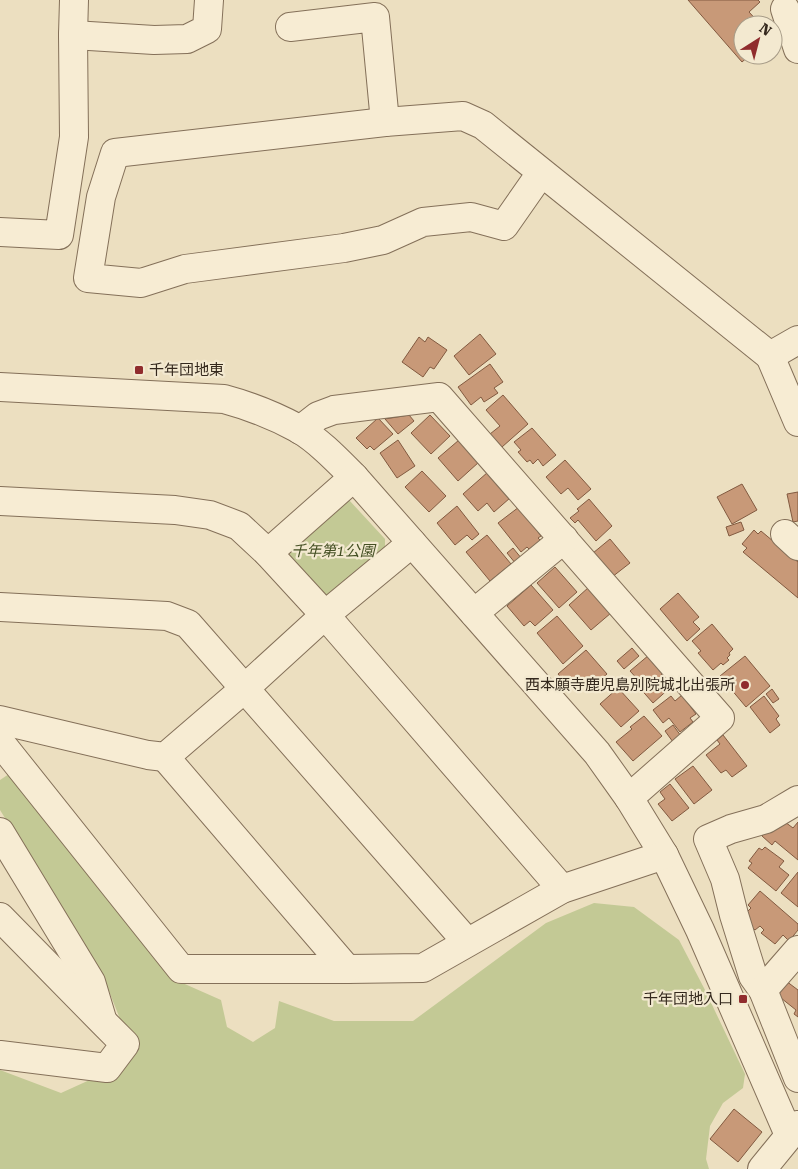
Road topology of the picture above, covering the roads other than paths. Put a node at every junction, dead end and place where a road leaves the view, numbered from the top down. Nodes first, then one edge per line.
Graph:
1 (74, 0) edge
2 (209, 0) edge
3 (374, 8) edge
4 (785, 9) dead end
5 (290, 27) dead end
6 (72, 35) junction
7 (798, 49) edge
8 (384, 122) junction
9 (541, 173) junction
10 (0, 232) edge
11 (798, 340) edge
12 (770, 356) junction
13 (0, 387) edge
14 (798, 422) edge
15 (300, 430) junction
16 (354, 477) junction
17 (0, 501) edge
18 (564, 539) junction
19 (412, 543) junction
20 (268, 553) junction
21 (0, 608) edge
22 (474, 613) junction
23 (325, 615) junction
24 (244, 688) junction
25 (0, 720) edge
26 (0, 742) edge
27 (165, 757) junction
28 (630, 798) junction
29 (798, 800) edge
30 (0, 832) edge
31 (664, 855) junction
32 (562, 889) junction
33 (0, 917) edge
34 (467, 942) junction
35 (798, 950) edge
36 (347, 969) junction
37 (763, 990) junction
38 (104, 1023) junction
39 (0, 1055) edge
40 (798, 1078) edge
41 (794, 1130) edge
42 (762, 1169) edge

1 - 6 street
2 - 6 street
3 - 5 street
3 - 8 street
4 - 7 street
6 - 10 street
8 - 9 street
8 - 9 street
9 - 12 street
11 - 12 street
12 - 14 street
13 - 15 street
15 - 16 street
15 - 18 street
16 - 19 street
16 - 20 street
17 - 20 street
18 - 22 street
18 - 28 street
19 - 22 street
19 - 23 street
20 - 23 street
21 - 24 street
22 - 28 street
23 - 24 street
23 - 32 street
24 - 27 street
24 - 34 street
25 - 27 street
26 - 36 street
27 - 36 street
28 - 31 street
29 - 37 street
30 - 38 street
31 - 32 street
31 - 41 street
32 - 34 street
33 - 38 street
34 - 36 street
35 - 37 street
37 - 40 street
38 - 39 street
41 - 42 street

